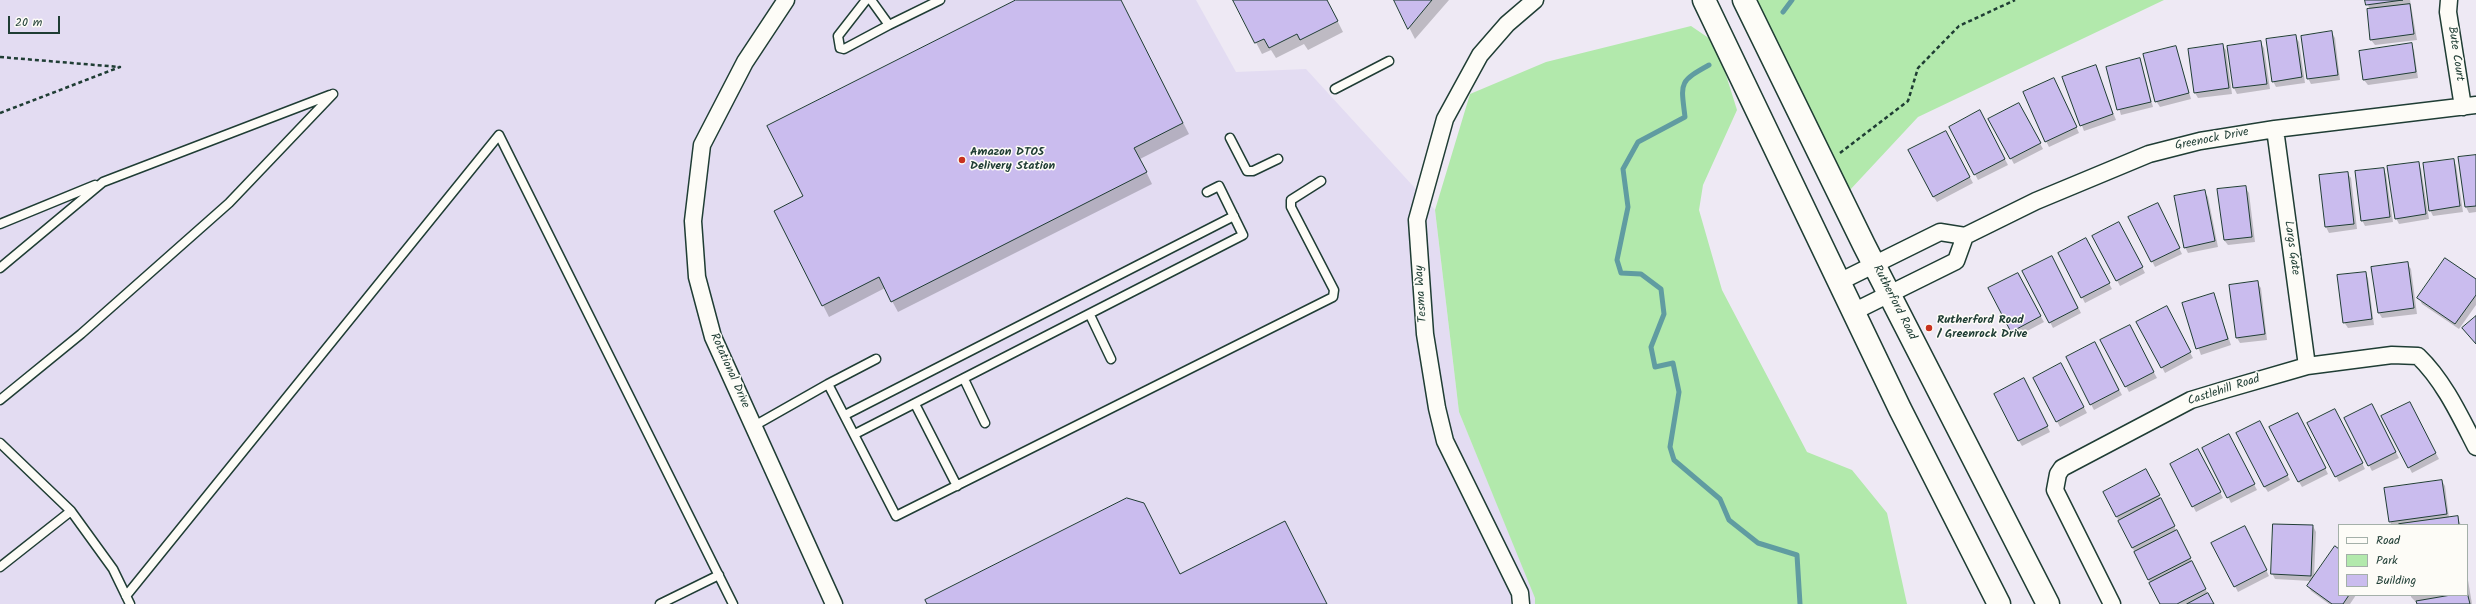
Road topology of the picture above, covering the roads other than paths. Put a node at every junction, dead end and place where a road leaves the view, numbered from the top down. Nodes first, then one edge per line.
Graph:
1 (786, 0) edge
2 (866, 0) edge
3 (872, 0) edge
4 (940, 0) edge
5 (1535, 0) edge
6 (1704, 0) edge
7 (1744, 0) edge
8 (2449, 0) edge
9 (889, 25) junction
10 (1389, 61) dead end
11 (1335, 88) dead end
12 (2470, 106) edge
13 (2275, 129) junction
14 (1230, 138) dead end
15 (1278, 159) dead end
16 (1321, 181) dead end
17 (103, 182) junction
18 (1207, 192) dead end
19 (1234, 216) junction
20 (0, 224) edge
21 (1965, 236) junction
22 (1874, 265) junction
23 (0, 268) edge
24 (1839, 282) junction
25 (1890, 294) junction
26 (1853, 312) junction
27 (1090, 315) junction
28 (876, 359) dead end
29 (1111, 359) dead end
30 (2307, 366) junction
31 (964, 379) junction
32 (828, 384) junction
33 (0, 400) edge
34 (915, 404) junction
35 (845, 415) junction
36 (985, 423) dead end
37 (754, 426) junction
38 (855, 434) junction
39 (0, 443) edge
40 (2476, 447) edge
41 (957, 486) junction
42 (70, 511) junction
43 (0, 567) edge
44 (719, 574) junction
45 (128, 600) edge
46 (660, 604) edge
47 (733, 604) edge
48 (834, 604) edge
49 (1521, 604) edge
50 (1999, 604) edge
51 (2048, 604) edge
52 (2112, 604) edge

1 - 37 street, Rotational Drive
2 - 9 lane
3 - 9 lane
4 - 9 lane
5 - 49 street, Tesma Way
6 - 24 main road
7 - 22 main road, Rutherford Road
8 - 12 street, Bute Court
10 - 11 lane
12 - 13 street, Greenock Drive
13 - 21 street, Greenock Drive
13 - 30 street, Largs Gate
14 - 15 lane
16 - 41 lane
17 - 20 lane
17 - 23 lane
17 - 33 lane
18 - 19 lane
19 - 27 lane
19 - 35 lane
21 - 22 street
21 - 25 street
22 - 24 street
22 - 25 main road, Rutherford Road
24 - 26 main road
25 - 26 street
25 - 51 main road, Rutherford Road
26 - 50 main road
27 - 29 lane
27 - 31 lane
28 - 32 lane
30 - 40 street, Castlehill Road
30 - 52 street, Castlehill Road
31 - 34 lane
31 - 36 lane
32 - 35 lane
32 - 37 lane
34 - 38 lane
34 - 41 lane
35 - 38 lane
37 - 48 street, Rotational Drive
38 - 41 lane
39 - 42 lane
42 - 43 lane
42 - 45 lane
44 - 45 lane
44 - 46 lane
44 - 47 lane

